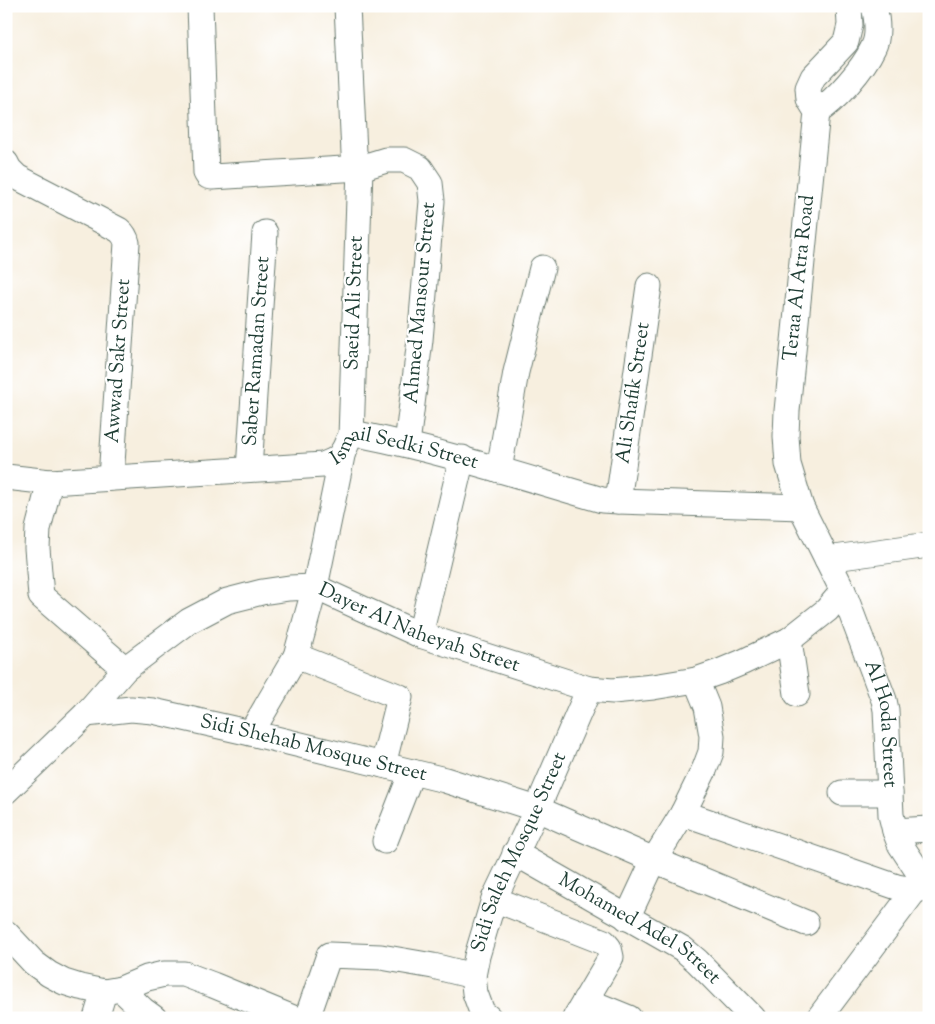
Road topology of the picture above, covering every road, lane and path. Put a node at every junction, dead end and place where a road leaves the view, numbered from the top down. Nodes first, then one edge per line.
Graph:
1 (200, 6) edge
2 (347, 6) edge
3 (849, 6) edge
4 (874, 6) edge
5 (817, 112) junction
6 (6, 163) edge
7 (360, 168) junction
8 (265, 234) dead end
9 (542, 268) dead end
10 (649, 286) dead end
11 (347, 444) junction
12 (407, 444) junction
13 (462, 458) junction
14 (249, 469) junction
15 (499, 470) junction
16 (6, 477) edge
17 (111, 478) junction
18 (50, 482) junction
19 (618, 502) junction
20 (801, 507) junction
21 (929, 545) edge
22 (827, 559) junction
23 (315, 587) junction
24 (843, 591) junction
25 (420, 635) junction
26 (789, 640) junction
27 (296, 656) junction
28 (126, 669) junction
29 (696, 680) junction
30 (589, 689) junction
31 (797, 694) dead end
32 (86, 714) junction
33 (252, 733) junction
34 (383, 765) junction
35 (412, 772) junction
36 (9, 783) edge
37 (842, 793) dead end
38 (890, 793) junction
39 (536, 809) junction
40 (683, 813) junction
41 (929, 829) edge
42 (895, 831) junction
43 (385, 841) dead end
44 (515, 853) junction
45 (654, 860) junction
46 (924, 889) edge
47 (494, 899) junction
48 (627, 918) junction
49 (806, 922) dead end
50 (6, 933) edge
51 (473, 976) junction
52 (113, 991) junction
53 (580, 1009) edge
54 (96, 1018) edge
55 (154, 1018) edge
56 (292, 1018) edge
57 (307, 1018) edge
58 (489, 1018) edge
59 (629, 1018) edge
60 (753, 1018) edge
61 (819, 1018) edge

1 - 7 street
2 - 7 street, Saeid Ali Street
3 - 5 street, Teraa Al Atra Road
4 - 5 street
5 - 20 street, Teraa Al Atra Road
6 - 17 street, Awwad Sakr Street
7 - 11 street, Saeid Ali Street
7 - 12 street, Ahmed Mansour Street
8 - 14 street, Saber Ramadan Street
9 - 15 street
10 - 19 street, Ali Shafik Street
11 - 12 street, Ismail Sedki Street
11 - 14 street, Ismail Sedki Street
11 - 23 street, Saeid Ali Street
12 - 13 street, Ismail Sedki Street
13 - 15 street, Ismail Sedki Street
13 - 25 street
14 - 17 street, Ismail Sedki Street
15 - 19 street, Ismail Sedki Street
16 - 18 street, Ismail Sedki Street
17 - 18 street, Ismail Sedki Street
18 - 28 street
19 - 20 street, Ismail Sedki Street
20 - 22 street, Teraa Al Atra Road
21 - 22 street
22 - 24 street, Al Hoda Street
23 - 25 street, Dayer Al Naheyah Street
23 - 27 street, Saeid Ali Street
23 - 28 street, Dayer Al Naheyah Street
24 - 26 street, Dayer Al Naheyah Street
24 - 38 street, Al Hoda Street
25 - 30 street, Dayer Al Naheyah Street
26 - 29 street, Dayer Al Naheyah Street
26 - 31 street
27 - 33 street, Saeid Ali Street
27 - 34 street
28 - 32 street, Dayer Al Naheyah Street
29 - 30 street, Dayer Al Naheyah Street
29 - 40 street
30 - 39 street, Sidi Saleh Mosque Street
32 - 33 street, Sidi Shehab Mosque Street
32 - 36 street, Dayer Al Naheyah Street
33 - 34 street, Sidi Shehab Mosque Street
34 - 35 street, Sidi Shehab Mosque Street
35 - 39 street, Sidi Shehab Mosque Street
35 - 43 street
37 - 38 street
38 - 42 street, Al Hoda Street
39 - 44 street, Sidi Saleh Mosque Street
39 - 45 street, Sidi Shehab Mosque Street
40 - 45 street
40 - 46 street
41 - 42 street
42 - 46 street, Al Hoda Street
44 - 47 street, Sidi Saleh Mosque Street
44 - 48 street, Mohamed Adel Street
45 - 48 street
45 - 49 street, Sidi Shehab Mosque Street
46 - 61 street
47 - 51 street, Sidi Saleh Mosque Street
47 - 53 street
48 - 60 street, Mohamed Adel Street
50 - 52 street
51 - 57 street
51 - 58 street, Sidi Saleh Mosque Street
52 - 54 street
52 - 55 street
52 - 56 street
53 - 59 street

